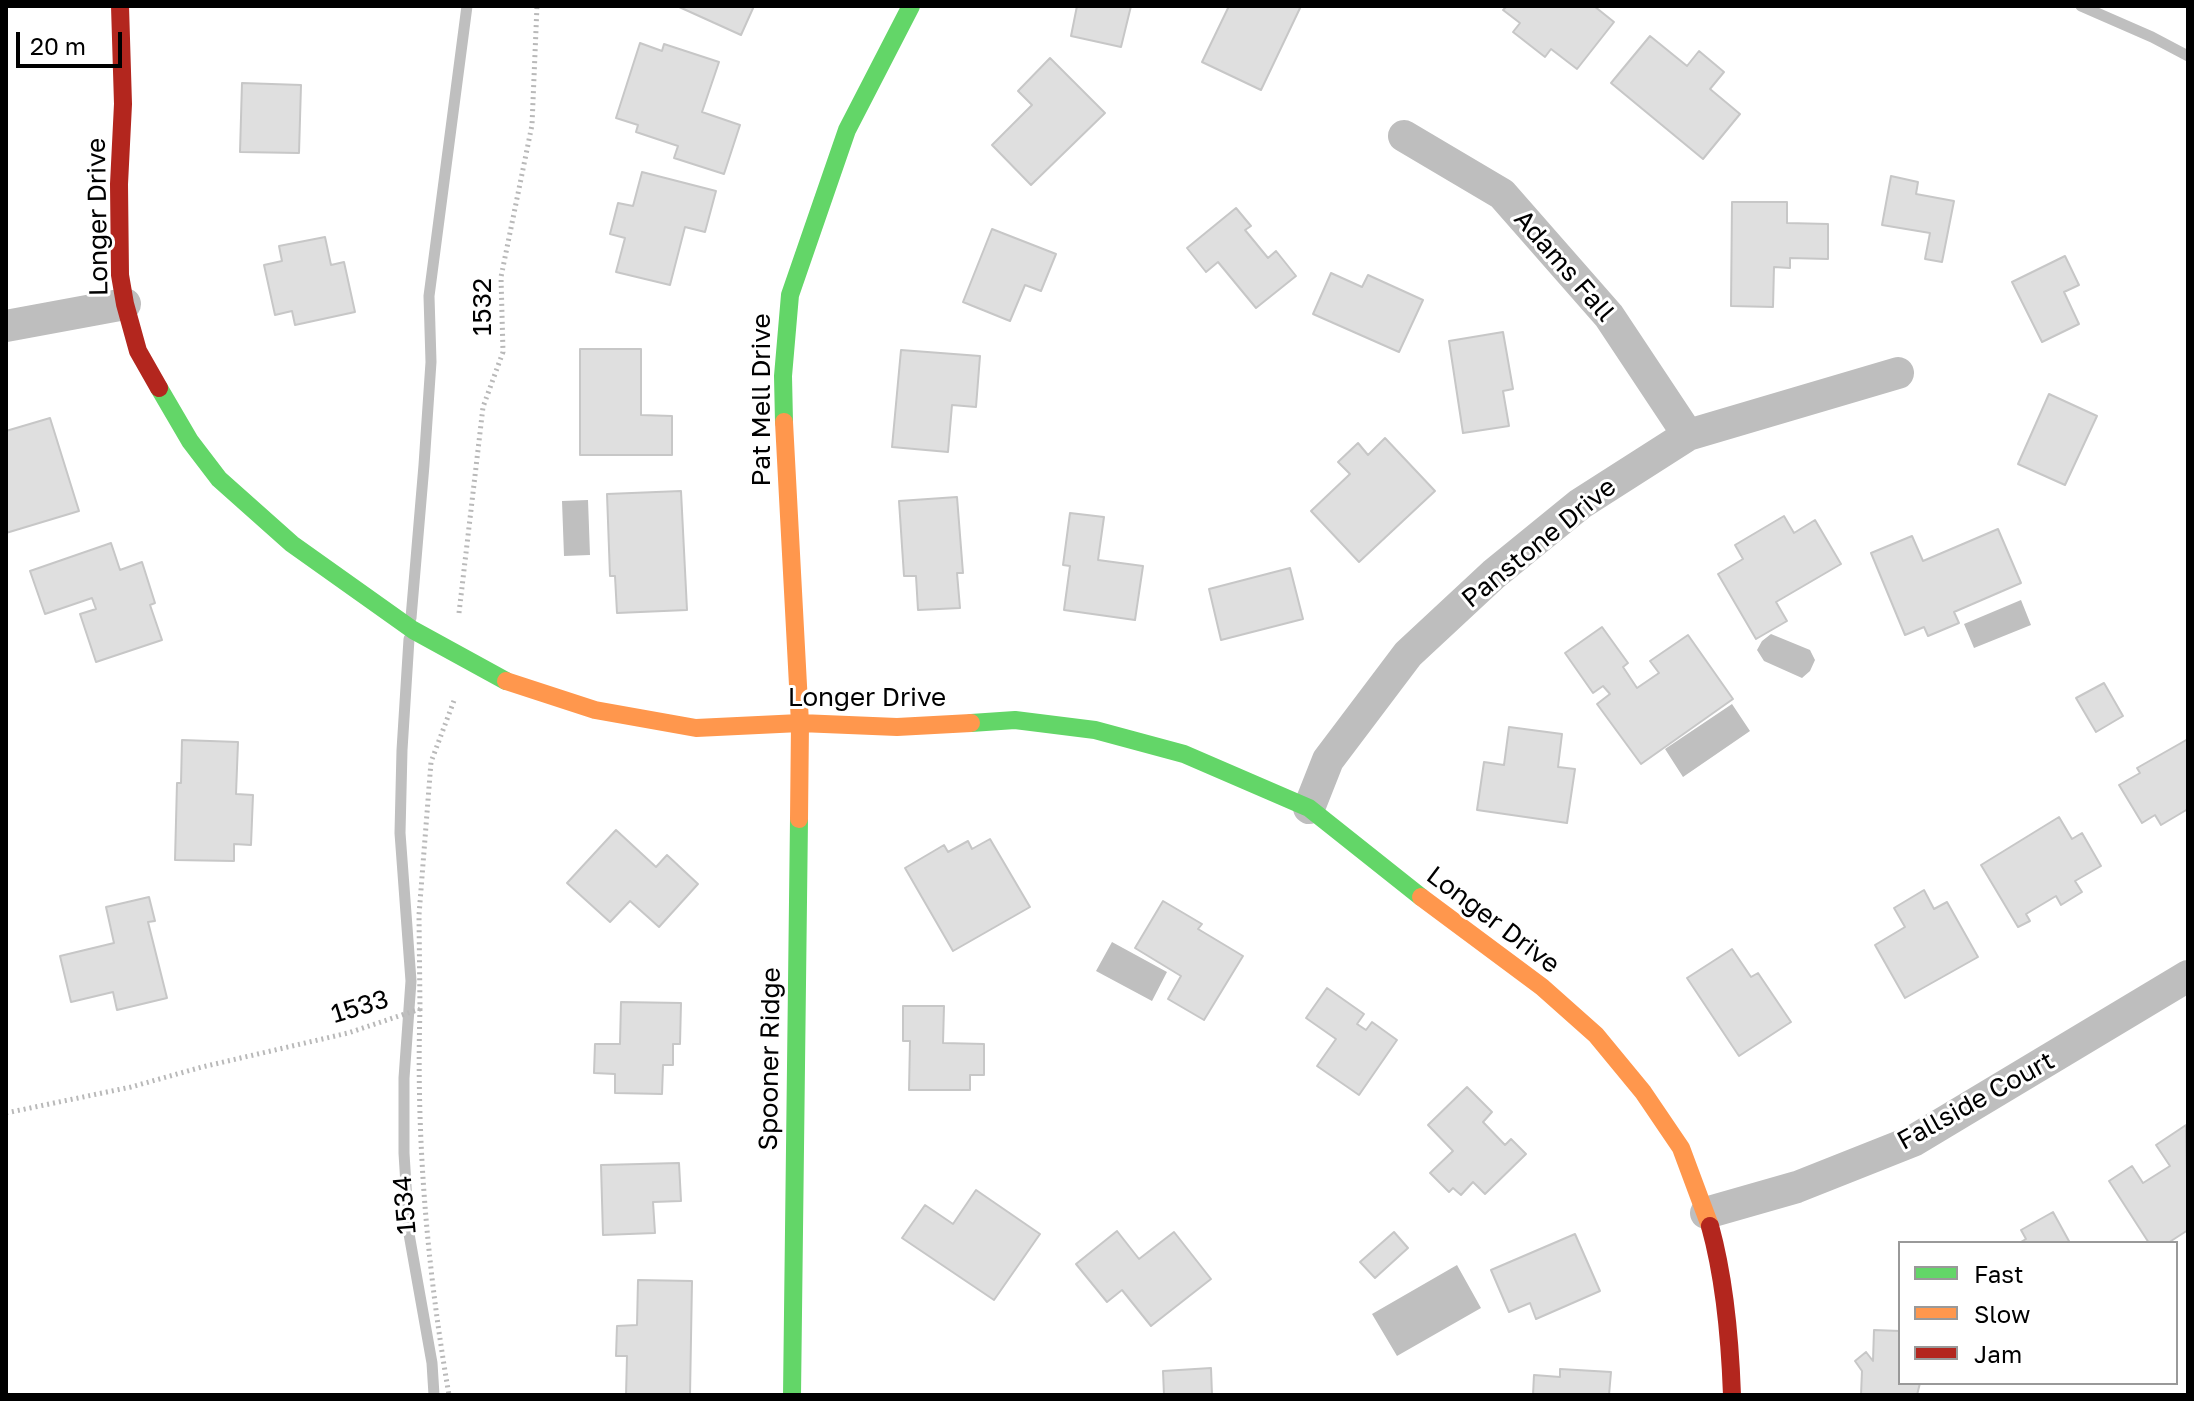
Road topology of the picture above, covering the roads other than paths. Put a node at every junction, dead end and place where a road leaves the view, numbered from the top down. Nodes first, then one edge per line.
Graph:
1 (120, 6) edge
2 (911, 6) edge
3 (1404, 136) dead end
4 (125, 304) junction
5 (6, 326) edge
6 (1898, 373) dead end
7 (1688, 435) junction
8 (800, 723) junction
9 (1309, 808) junction
10 (2188, 976) edge
11 (1706, 1213) junction
12 (792, 1395) edge
13 (1732, 1395) edge

1 - 4 street, Longer Drive
2 - 8 street, Pat Mell Drive
3 - 7 street, Adams Fall
4 - 5 street
4 - 8 street, Longer Drive
6 - 7 street, Panstone Drive
7 - 9 street, Panstone Drive
8 - 9 street, Longer Drive
8 - 12 street, Spooner Ridge
9 - 11 street, Longer Drive
10 - 11 street, Fallside Court
11 - 13 street, Longer Drive

